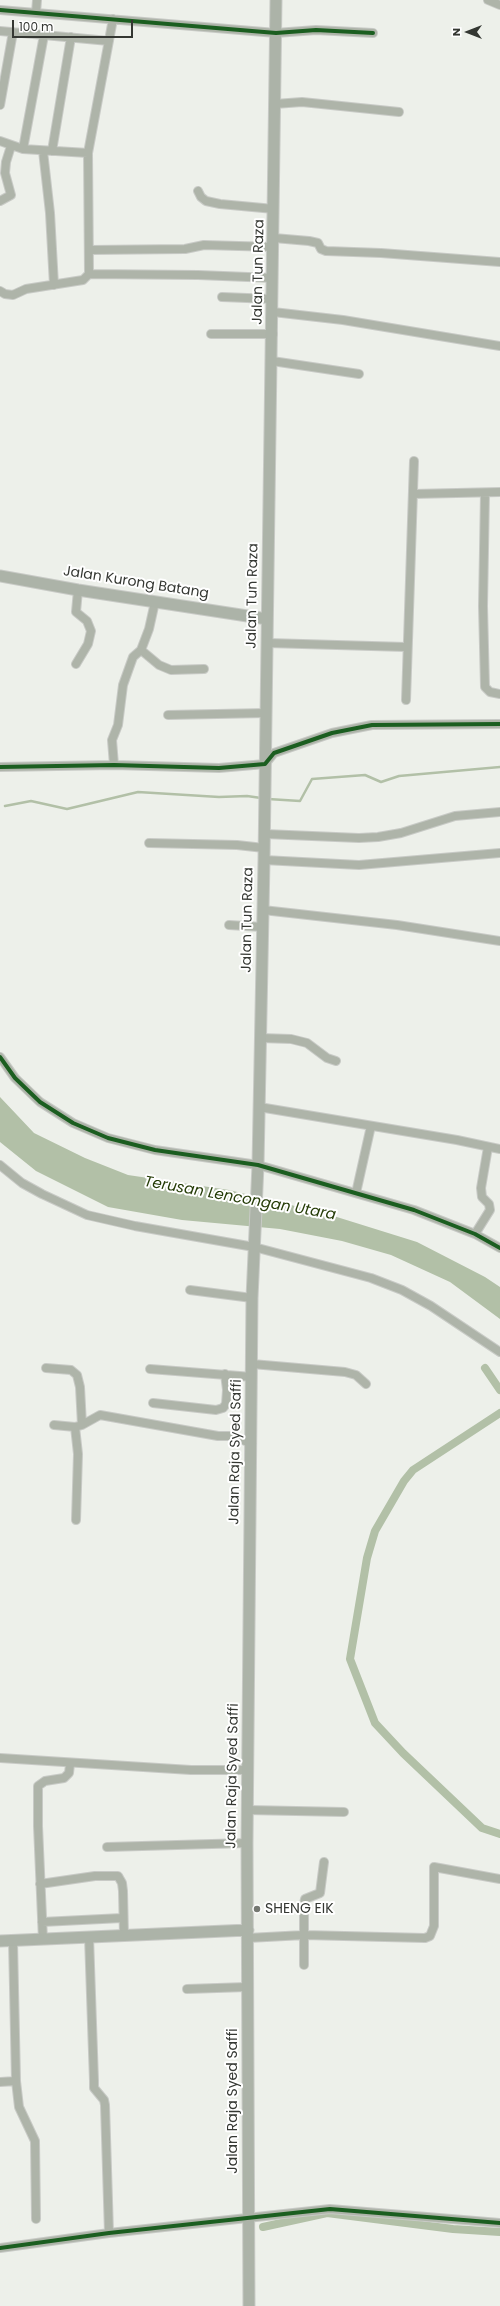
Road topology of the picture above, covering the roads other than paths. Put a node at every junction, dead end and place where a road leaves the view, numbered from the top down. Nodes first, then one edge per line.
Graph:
1 (37, 0) edge
2 (276, 0) edge
3 (488, 0) edge
4 (499, 3) edge
5 (0, 10) edge
6 (36, 13) junction
7 (113, 19) junction
8 (0, 31) edge
9 (13, 32) junction
10 (276, 33) junction
11 (373, 33) dead end
12 (44, 35) junction
13 (71, 37) junction
14 (109, 41) junction
15 (275, 104) junction
16 (0, 105) edge
17 (399, 112) dead end
18 (0, 141) edge
19 (11, 146) junction
20 (23, 149) junction
21 (47, 151) junction
22 (88, 152) junction
23 (198, 190) dead end
24 (0, 200) edge
25 (274, 209) junction
26 (274, 242) junction
27 (90, 250) junction
28 (500, 262) edge
29 (89, 274) junction
30 (273, 278) junction
31 (54, 285) junction
32 (0, 291) edge
33 (222, 297) dead end
34 (272, 299) junction
35 (273, 312) junction
36 (211, 334) dead end
37 (273, 334) junction
38 (500, 346) edge
39 (272, 361) junction
40 (358, 374) dead end
41 (414, 461) dead end
42 (500, 492) edge
43 (485, 493) junction
44 (413, 494) junction
45 (0, 576) edge
46 (78, 590) junction
47 (155, 602) junction
48 (268, 619) junction
49 (268, 643) junction
50 (406, 647) junction
51 (141, 650) junction
52 (76, 664) dead end
53 (204, 669) dead end
54 (500, 694) edge
55 (406, 700) dead end
56 (266, 713) junction
57 (168, 715) dead end
58 (500, 724) edge
59 (265, 764) junction
60 (114, 765) junction
61 (0, 766) edge
62 (500, 812) edge
63 (264, 834) junction
64 (149, 843) dead end
65 (264, 848) junction
66 (500, 852) edge
67 (264, 860) junction
68 (263, 910) junction
69 (229, 925) dead end
70 (262, 927) junction
71 (500, 941) edge
72 (260, 1038) junction
73 (0, 1057) edge
74 (336, 1061) dead end
75 (259, 1107) junction
76 (371, 1126) junction
77 (488, 1147) junction
78 (500, 1149) edge
79 (0, 1165) edge
80 (258, 1165) junction
81 (356, 1193) junction
82 (475, 1234) junction
83 (254, 1245) junction
84 (500, 1248) edge
85 (190, 1290) dead end
86 (252, 1298) junction
87 (500, 1352) edge
88 (252, 1364) junction
89 (46, 1368) dead end
90 (150, 1369) dead end
91 (226, 1374) junction
92 (252, 1377) junction
93 (366, 1384) dead end
94 (153, 1403) dead end
95 (54, 1425) dead end
96 (78, 1426) junction
97 (252, 1444) junction
98 (76, 1520) dead end
99 (0, 1758) edge
100 (70, 1764) junction
101 (248, 1770) junction
102 (248, 1810) junction
103 (344, 1812) dead end
104 (248, 1843) junction
105 (106, 1847) dead end
106 (324, 1862) dead end
107 (500, 1879) edge
108 (40, 1884) junction
109 (122, 1918) junction
110 (42, 1922) junction
111 (248, 1934) junction
112 (304, 1935) junction
113 (124, 1936) junction
114 (89, 1937) junction
115 (43, 1940) junction
116 (0, 1941) edge
117 (13, 1941) junction
118 (304, 1965) dead end
119 (247, 1987) junction
120 (188, 1988) dead end
121 (16, 2081) junction
122 (0, 2082) edge
123 (248, 2218) junction
124 (36, 2219) dead end
125 (500, 2223) edge
126 (109, 2234) junction
127 (0, 2248) edge
128 (249, 2306) edge

1 - 6 street
2 - 10 main road, Jalan Tun Raza
3 - 4 street
5 - 6 street
6 - 7 street
7 - 10 street
7 - 14 street
8 - 9 street
9 - 12 street
9 - 16 street
10 - 11 street
10 - 15 main road, Jalan Tun Raza
12 - 13 street
12 - 20 street
13 - 14 street
13 - 21 street
14 - 22 street
15 - 17 street
15 - 25 main road, Jalan Tun Raza
18 - 19 street
19 - 20 street
19 - 24 street
20 - 21 street
21 - 22 street
21 - 31 street
22 - 27 street
23 - 25 street
25 - 26 main road, Jalan Tun Raza
26 - 27 street
26 - 28 street
26 - 30 main road, Jalan Tun Raza
27 - 29 street
29 - 30 street
29 - 31 street
30 - 34 main road, Jalan Tun Raza
31 - 32 street
33 - 34 street
34 - 35 main road, Jalan Tun Raza
35 - 37 main road, Jalan Tun Raza
35 - 38 street
36 - 37 street
37 - 39 main road, Jalan Tun Raza
39 - 40 street
39 - 48 main road, Jalan Tun Raza
41 - 44 street
42 - 43 street
43 - 44 street
43 - 54 street
44 - 50 street
45 - 46 main road, Jalan Kurong Batang
46 - 47 main road, Jalan Kurong Batang
46 - 52 street
47 - 48 main road, Jalan Kurong Batang
47 - 51 street
48 - 49 main road, Jalan Tun Raza
49 - 50 street
49 - 56 main road, Jalan Tun Raza
50 - 55 street
51 - 53 street
51 - 60 street
56 - 57 street
56 - 59 main road, Jalan Tun Raza
58 - 59 street
59 - 60 street
59 - 63 main road, Jalan Tun Raza
60 - 61 street
62 - 63 street
63 - 65 main road, Jalan Tun Raza
64 - 65 street
65 - 67 main road, Jalan Tun Raza
66 - 67 street
67 - 68 main road, Jalan Tun Raza
68 - 70 main road, Jalan Tun Raza
68 - 71 street
69 - 70 street
70 - 72 main road, Jalan Tun Raza
72 - 74 street
72 - 75 main road, Jalan Tun Raza
73 - 80 street
75 - 76 street
75 - 80 main road, Jalan Tun Raza
76 - 77 street
76 - 81 street
77 - 78 street
77 - 82 street
79 - 83 street
80 - 81 street
80 - 83 main road, Jalan Tun Raza
81 - 82 street
82 - 84 street
83 - 86 main road, Jalan Raja Syed Saffi
83 - 87 street
85 - 86 street
86 - 88 main road, Jalan Raja Syed Saffi
88 - 92 main road, Jalan Raja Syed Saffi
88 - 93 street
89 - 96 street
90 - 91 street
91 - 92 street
91 - 94 street
92 - 97 main road, Jalan Raja Syed Saffi
95 - 96 street
96 - 97 street
96 - 98 street
97 - 101 main road, Jalan Raja Syed Saffi
99 - 100 street
100 - 101 street
100 - 108 street
101 - 102 main road, Jalan Raja Syed Saffi
102 - 103 street
102 - 104 main road, Jalan Raja Syed Saffi
104 - 105 street
104 - 111 main road, Jalan Raja Syed Saffi
106 - 112 street
107 - 112 street
108 - 109 street
108 - 110 street
109 - 110 street
109 - 113 street
110 - 115 street
111 - 112 street
111 - 113 main road
111 - 119 main road, Jalan Raja Syed Saffi
112 - 118 street
113 - 114 main road
114 - 115 main road
114 - 126 street
115 - 117 main road
116 - 117 main road
117 - 121 street
119 - 120 street
119 - 123 main road, Jalan Raja Syed Saffi
121 - 122 street
121 - 124 street
123 - 125 street
123 - 126 street
123 - 128 main road, Jalan Raja Syed Saffi
126 - 127 street

